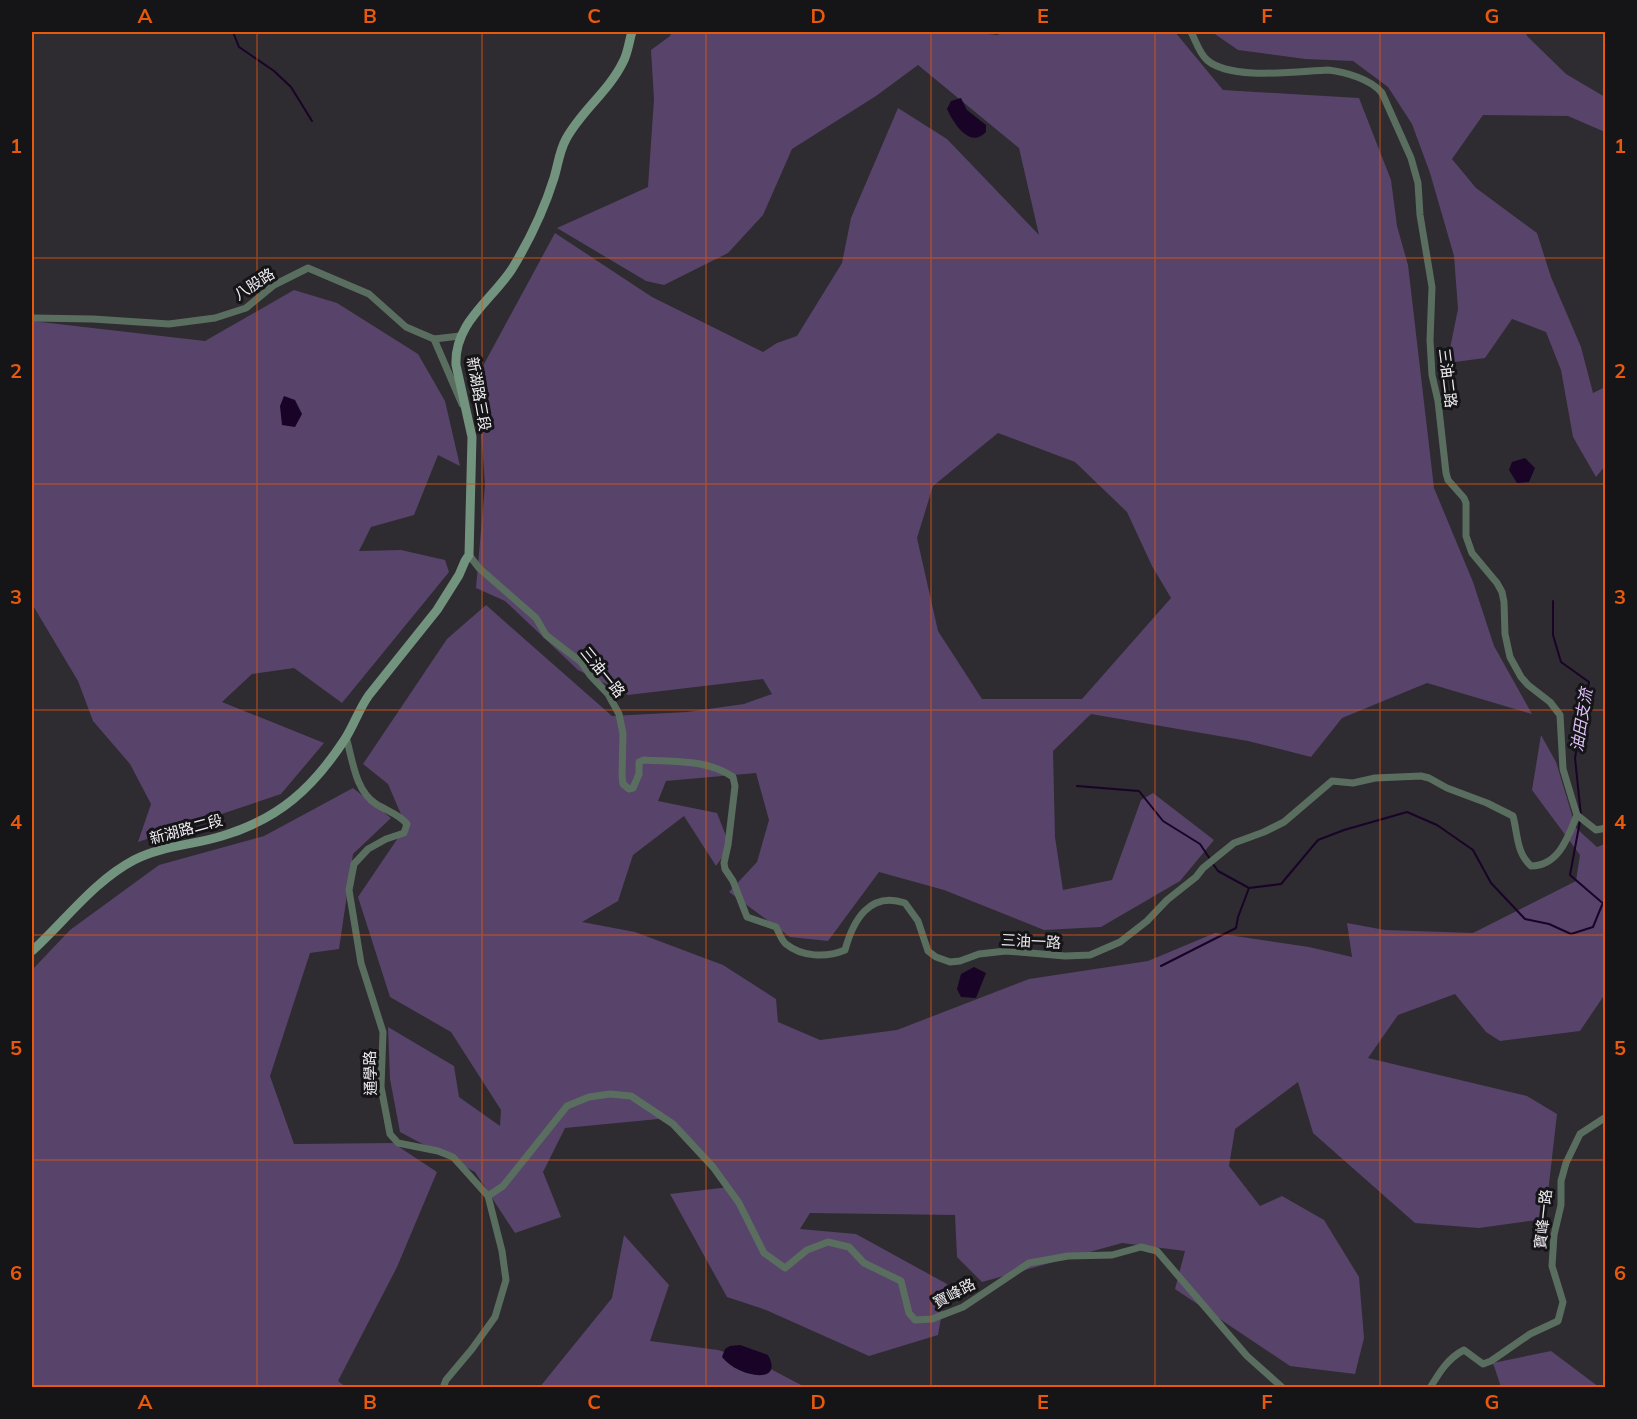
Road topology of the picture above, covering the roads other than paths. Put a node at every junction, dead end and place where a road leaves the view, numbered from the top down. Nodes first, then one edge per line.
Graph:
1 (632, 32) edge
2 (1191, 32) edge
3 (32, 318) edge
4 (460, 336) junction
5 (434, 339) junction
6 (468, 421) junction
7 (469, 555) junction
8 (346, 737) junction
9 (1577, 815) junction
10 (1605, 828) edge
11 (32, 951) edge
12 (1605, 1117) edge
13 (488, 1196) junction
14 (444, 1388) edge
15 (1283, 1388) edge
16 (1430, 1388) edge

1 - 4 street, 新湖路三段
2 - 9 street, 三油二路
3 - 5 street, 八股路
4 - 5 street, 八股路
4 - 6 street, 新湖路三段
5 - 6 street
6 - 7 street, 新湖路三段
7 - 8 street, 新湖路三段
7 - 9 street, 三油一路
8 - 11 street, 新湖路二段
8 - 13 street, 通學路
9 - 10 street
12 - 16 street, 寶峰一路
13 - 14 street, 通學路
13 - 15 street, 寶峰路

